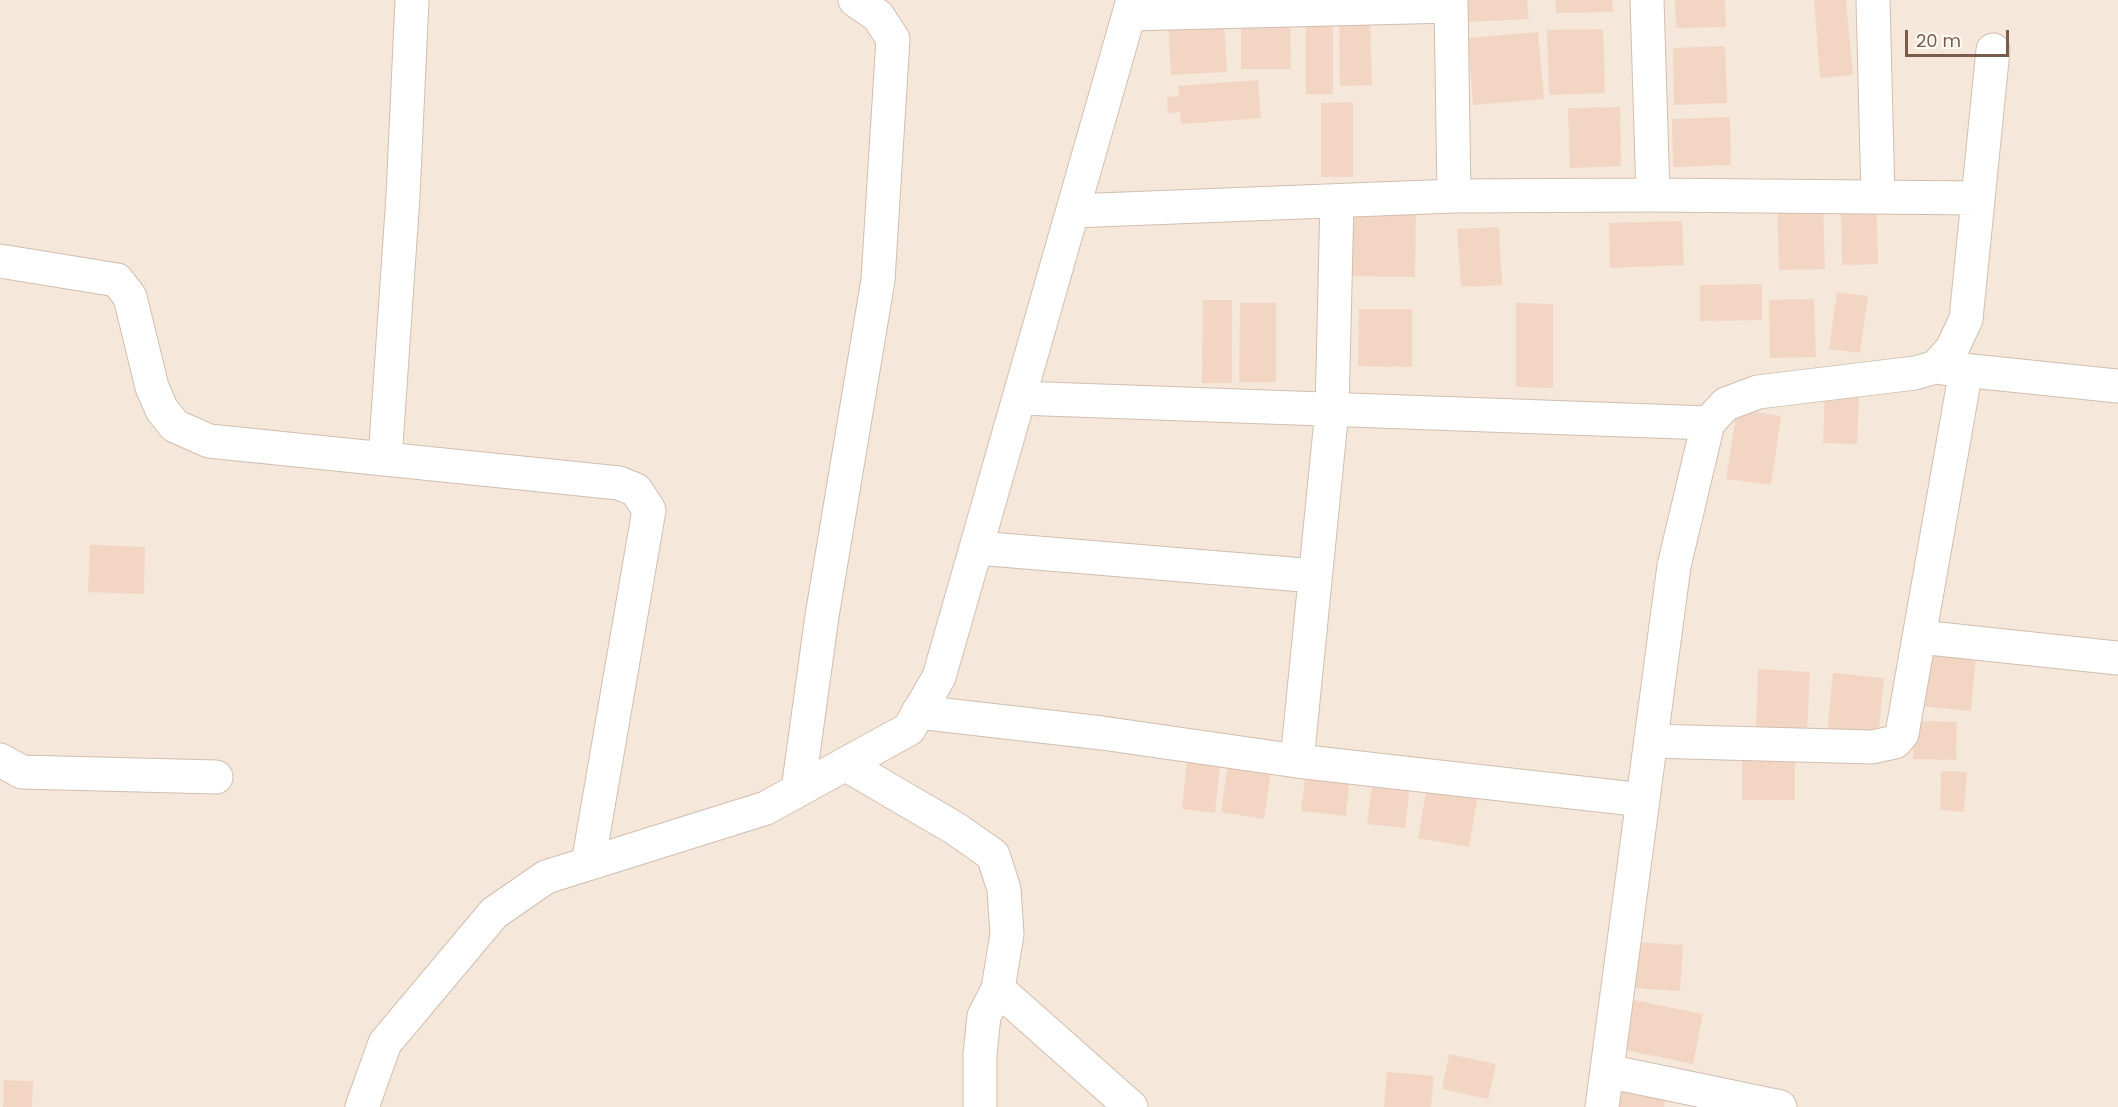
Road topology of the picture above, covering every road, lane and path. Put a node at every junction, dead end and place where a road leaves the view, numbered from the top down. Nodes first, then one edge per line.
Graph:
1 (412, 0) edge
2 (855, 0) edge
3 (1647, 0) edge
4 (1873, 0) edge
5 (1451, 3) edge
6 (1131, 7) edge
7 (1993, 50) dead end
8 (1653, 195) junction
9 (1454, 196) junction
10 (1878, 197) junction
11 (1978, 198) junction
12 (1337, 201) junction
13 (1073, 211) junction
14 (0, 261) edge
15 (1951, 368) junction
16 (2118, 386) edge
17 (1019, 398) junction
18 (1332, 410) junction
19 (1708, 423) junction
20 (385, 459) junction
21 (976, 548) junction
22 (1315, 576) junction
23 (1920, 637) junction
24 (2118, 658) edge
25 (918, 712) junction
26 (1651, 741) junction
27 (0, 760) edge
28 (1297, 761) junction
29 (845, 764) junction
30 (216, 777) dead end
31 (798, 790) junction
32 (1643, 800) junction
33 (588, 864) junction
34 (998, 989) junction
35 (1607, 1071) junction
36 (362, 1107) edge
37 (980, 1107) edge
38 (1131, 1107) edge
39 (1602, 1107) edge
40 (1780, 1107) edge

1 - 20 street
2 - 31 street
3 - 8 street
4 - 10 street
5 - 6 street
5 - 9 street
6 - 13 street
7 - 11 street
8 - 9 street
8 - 10 street
9 - 12 street
10 - 11 street
11 - 15 street
12 - 13 street
12 - 18 street
13 - 17 street
14 - 20 street
15 - 16 street
15 - 19 street
15 - 23 street
17 - 18 street
17 - 21 street
18 - 19 street
18 - 22 street
19 - 26 street
20 - 33 street
21 - 22 street
21 - 25 street
22 - 28 street
23 - 24 street
23 - 26 street
25 - 28 street
25 - 29 street
26 - 32 street
27 - 30 street
28 - 32 street
29 - 31 street
29 - 34 street
31 - 33 street
32 - 35 street
33 - 36 street
34 - 37 street
34 - 38 street
35 - 39 street
35 - 40 street

